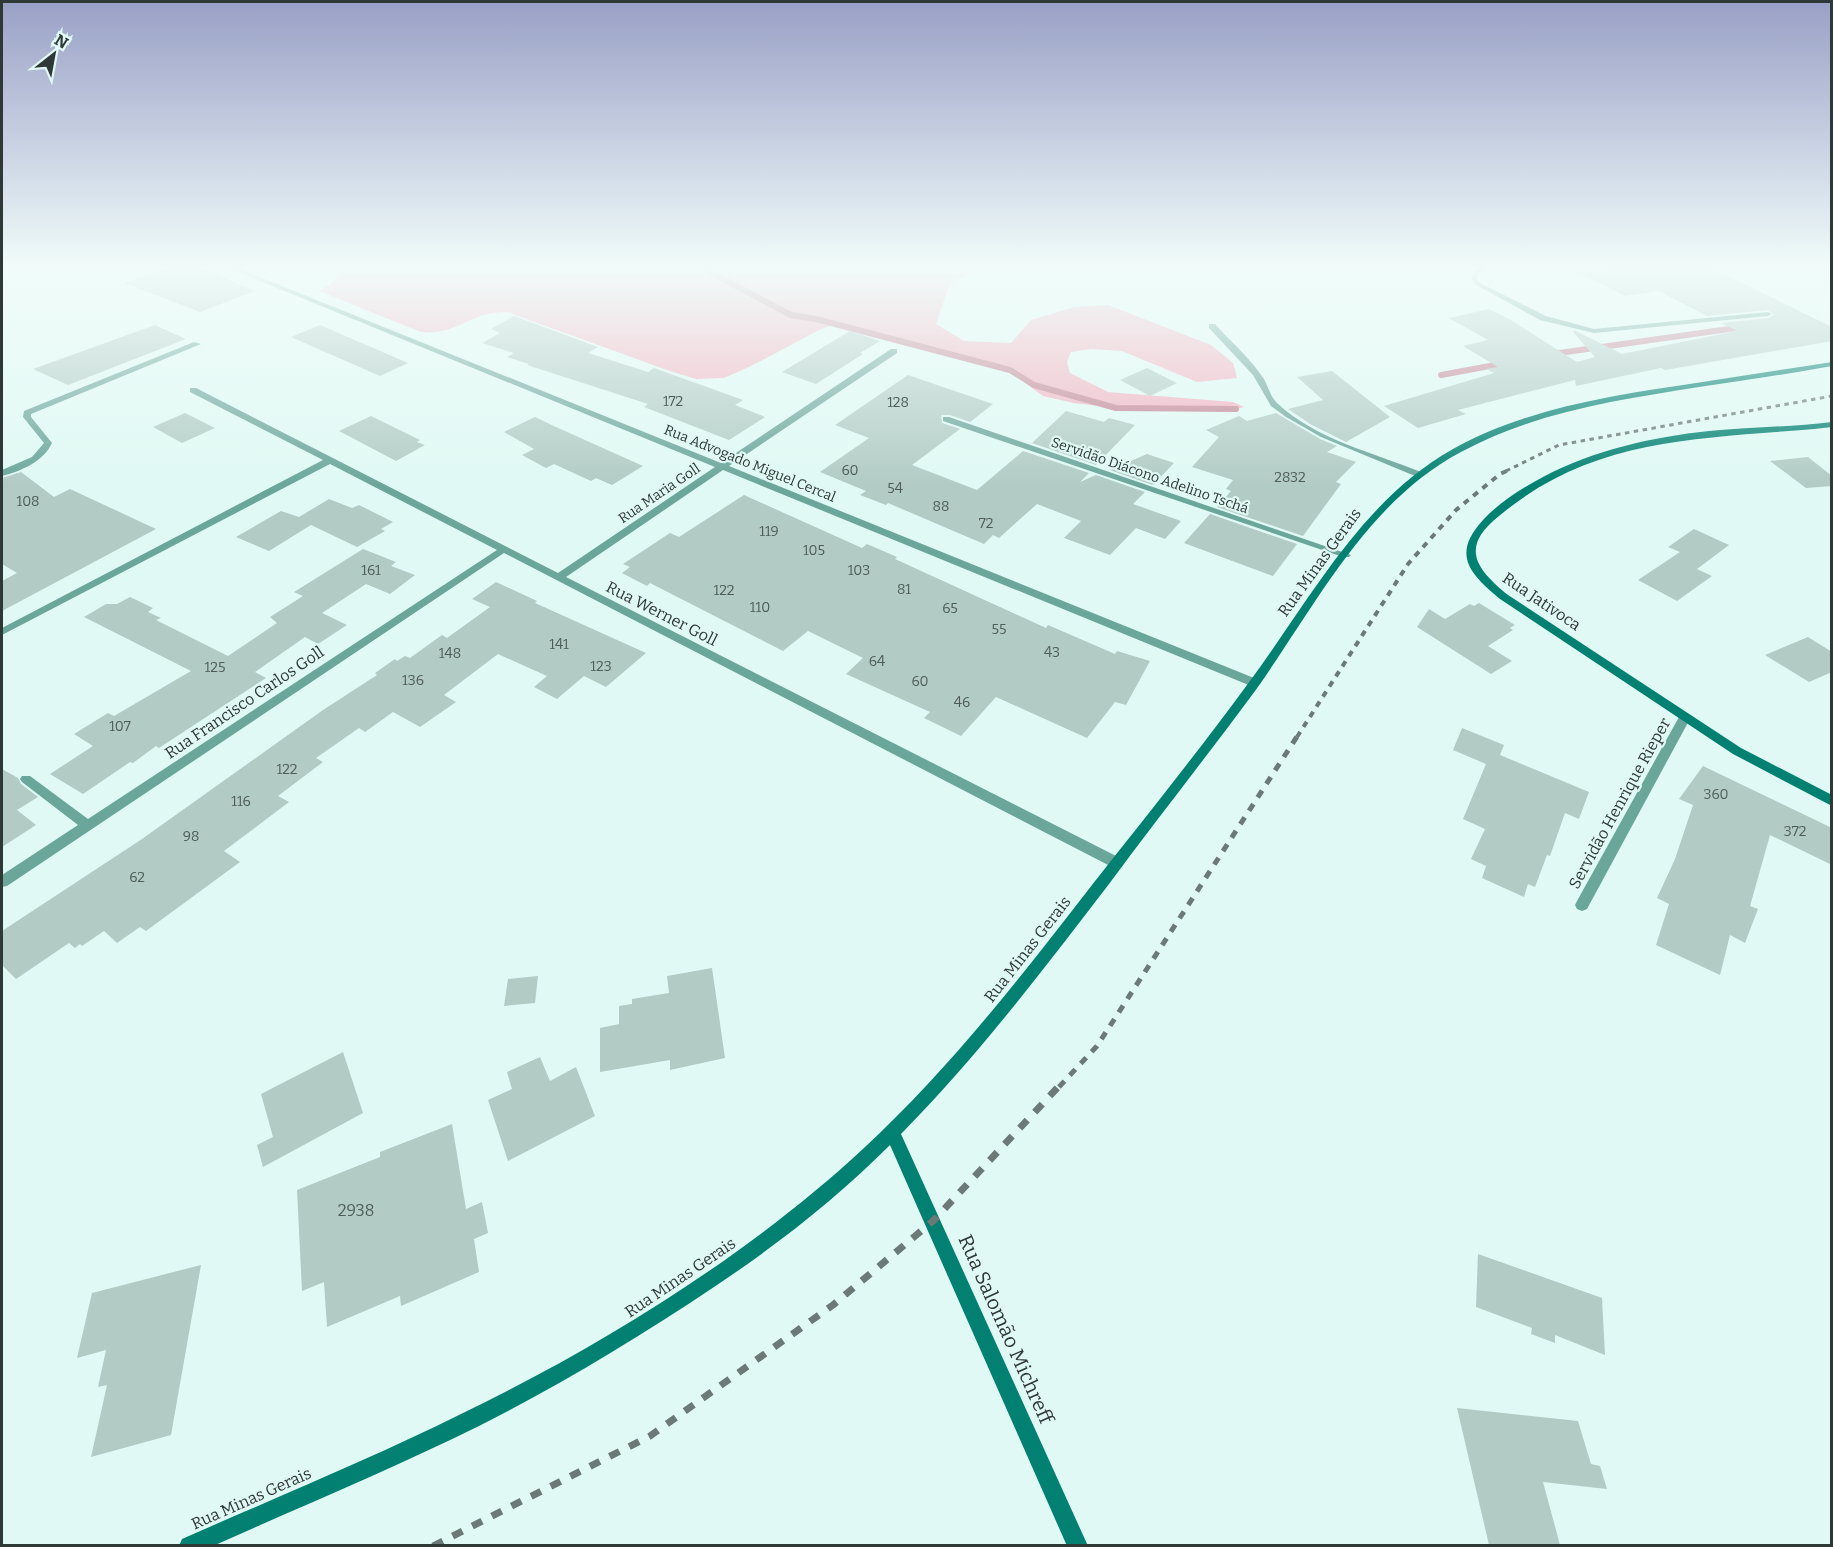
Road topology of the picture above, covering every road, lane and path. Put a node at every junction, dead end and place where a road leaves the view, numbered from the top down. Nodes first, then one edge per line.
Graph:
1 (412, 341) edge
2 (1227, 341) edge
3 (197, 344) dead end
4 (894, 351) dead end
5 (1832, 364) edge
6 (193, 390) dead end
7 (946, 419) dead end
8 (1832, 424) edge
9 (330, 460) junction
10 (722, 467) junction
11 (2, 473) edge
12 (1418, 474) junction
13 (504, 549) junction
14 (1346, 555) junction
15 (559, 577) junction
16 (2, 632) edge
17 (1255, 683) junction
18 (1685, 717) junction
19 (26, 779) dead end
20 (1832, 801) edge
21 (87, 825) junction
22 (1117, 863) junction
23 (2, 882) edge
24 (1582, 905) dead end
25 (892, 1131) junction
26 (189, 1545) edge
27 (1078, 1545) edge

1 - 10 street, Rua Advogado Miguel Cercal
2 - 12 street
3 - 11 street
4 - 10 street, Rua Maria Goll
5 - 12 main road, Rua Minas Gerais
6 - 9 street, Rua Werner Goll
7 - 14 street, Servidão Diácono Adelino Tschá
8 - 18 main road, Rua Jativoca
9 - 13 street, Rua Werner Goll
9 - 16 street
10 - 15 street, Rua Maria Goll
10 - 17 street, Rua Advogado Miguel Cercal
12 - 14 main road, Rua Minas Gerais
13 - 15 street, Rua Werner Goll
13 - 21 street, Rua Francisco Carlos Goll
14 - 17 main road, Rua Minas Gerais
15 - 22 street, Rua Werner Goll
17 - 22 main road, Rua Minas Gerais
18 - 20 main road, Rua Jativoca
18 - 24 street, Servidão Henrique Rieper
19 - 21 street
21 - 23 street, Rua Francisco Carlos Goll
22 - 25 main road, Rua Minas Gerais
25 - 26 main road, Rua Minas Gerais
25 - 27 main road, Rua Salomão Michreff

